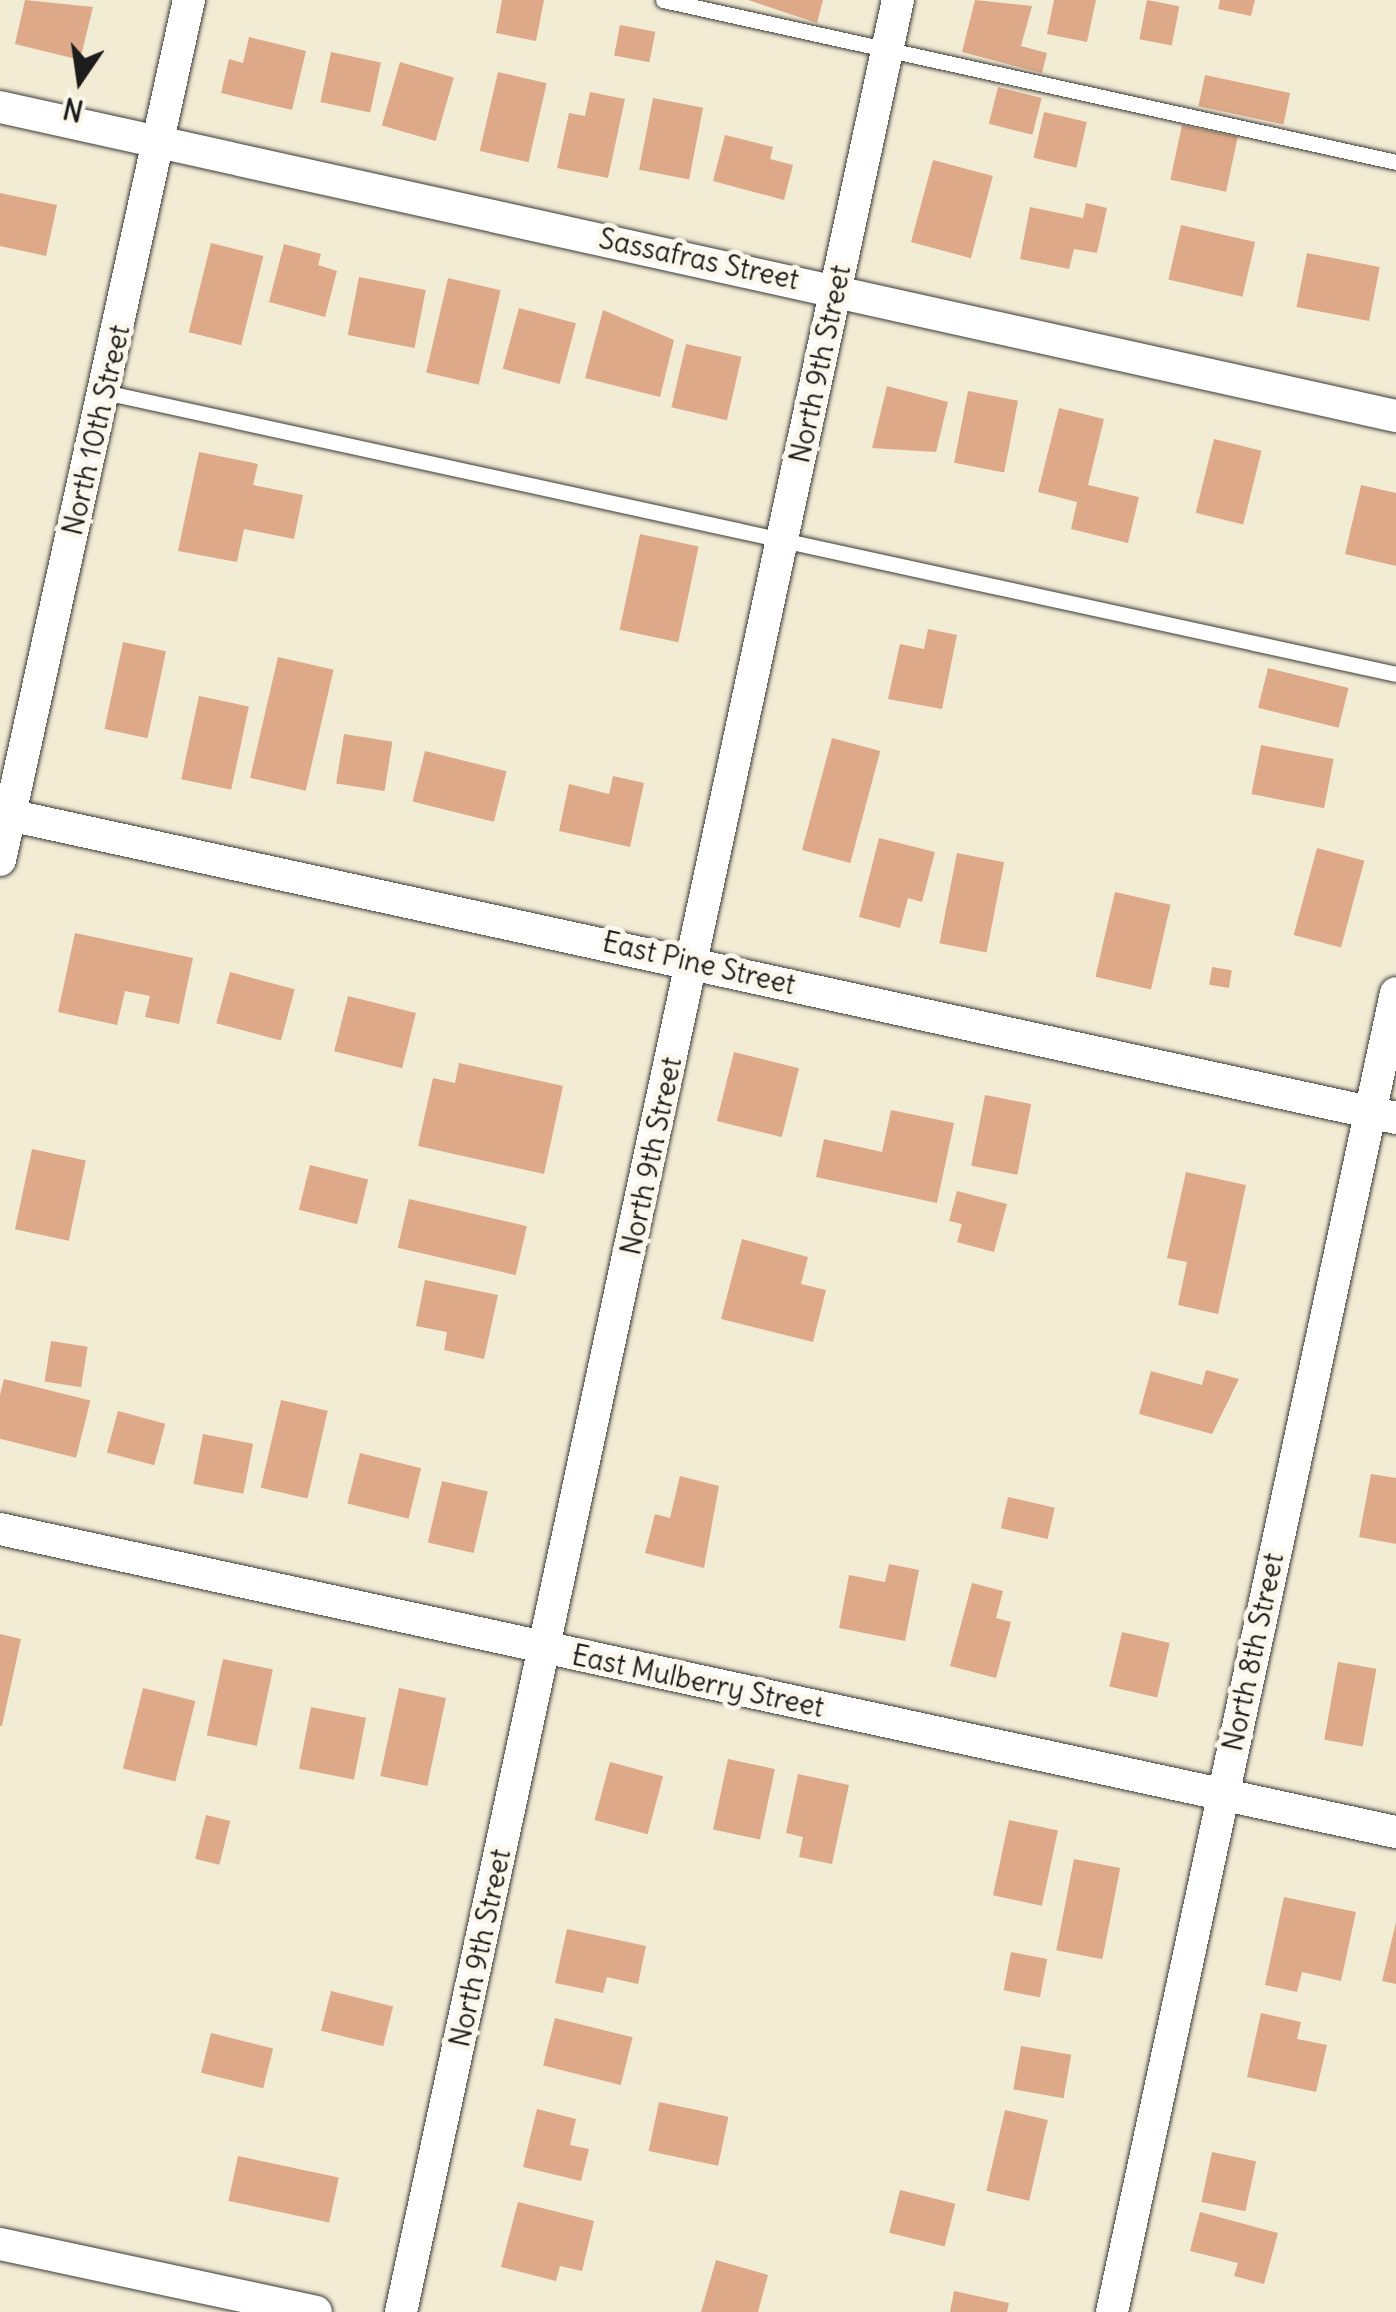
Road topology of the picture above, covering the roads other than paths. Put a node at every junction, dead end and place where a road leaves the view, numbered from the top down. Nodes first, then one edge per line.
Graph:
1 (189, 0) edge
2 (663, 0) edge
3 (898, 0) edge
4 (888, 50) junction
5 (0, 107) edge
6 (160, 140) junction
7 (1396, 162) edge
8 (836, 289) junction
9 (104, 392) junction
10 (1396, 416) edge
11 (782, 540) junction
12 (1396, 674) edge
13 (5, 814) edge
14 (0, 860) edge
15 (692, 961) junction
16 (1396, 993) edge
17 (1383, 1116) edge
18 (0, 1529) edge
19 (545, 1648) junction
20 (1222, 1794) junction
21 (1396, 1832) edge
22 (0, 2244) edge
23 (316, 2312) edge
24 (401, 2312) edge
25 (1112, 2312) edge

1 - 6 street, North 10th Street
2 - 4 lane
3 - 4 street, North 9th Street
4 - 7 lane
4 - 8 street, North 9th Street
5 - 6 street, Sassafras Street
6 - 8 street, Sassafras Street
6 - 9 street, North 10th Street
8 - 10 street, Sassafras Street
8 - 11 street, North 9th Street
9 - 11 lane
9 - 13 street, North 10th Street
11 - 12 lane
11 - 15 street, North 9th Street
13 - 14 street, North 10th Street
13 - 15 street, East Pine Street
15 - 17 street, East Pine Street
15 - 19 street, North 9th Street
16 - 17 street, North 8th Street
17 - 20 street, North 8th Street
18 - 19 street, East Mulberry Street
19 - 20 street, East Mulberry Street
19 - 24 street, North 9th Street
20 - 21 street, East Mulberry Street
20 - 25 street, North 8th Street
22 - 23 street

